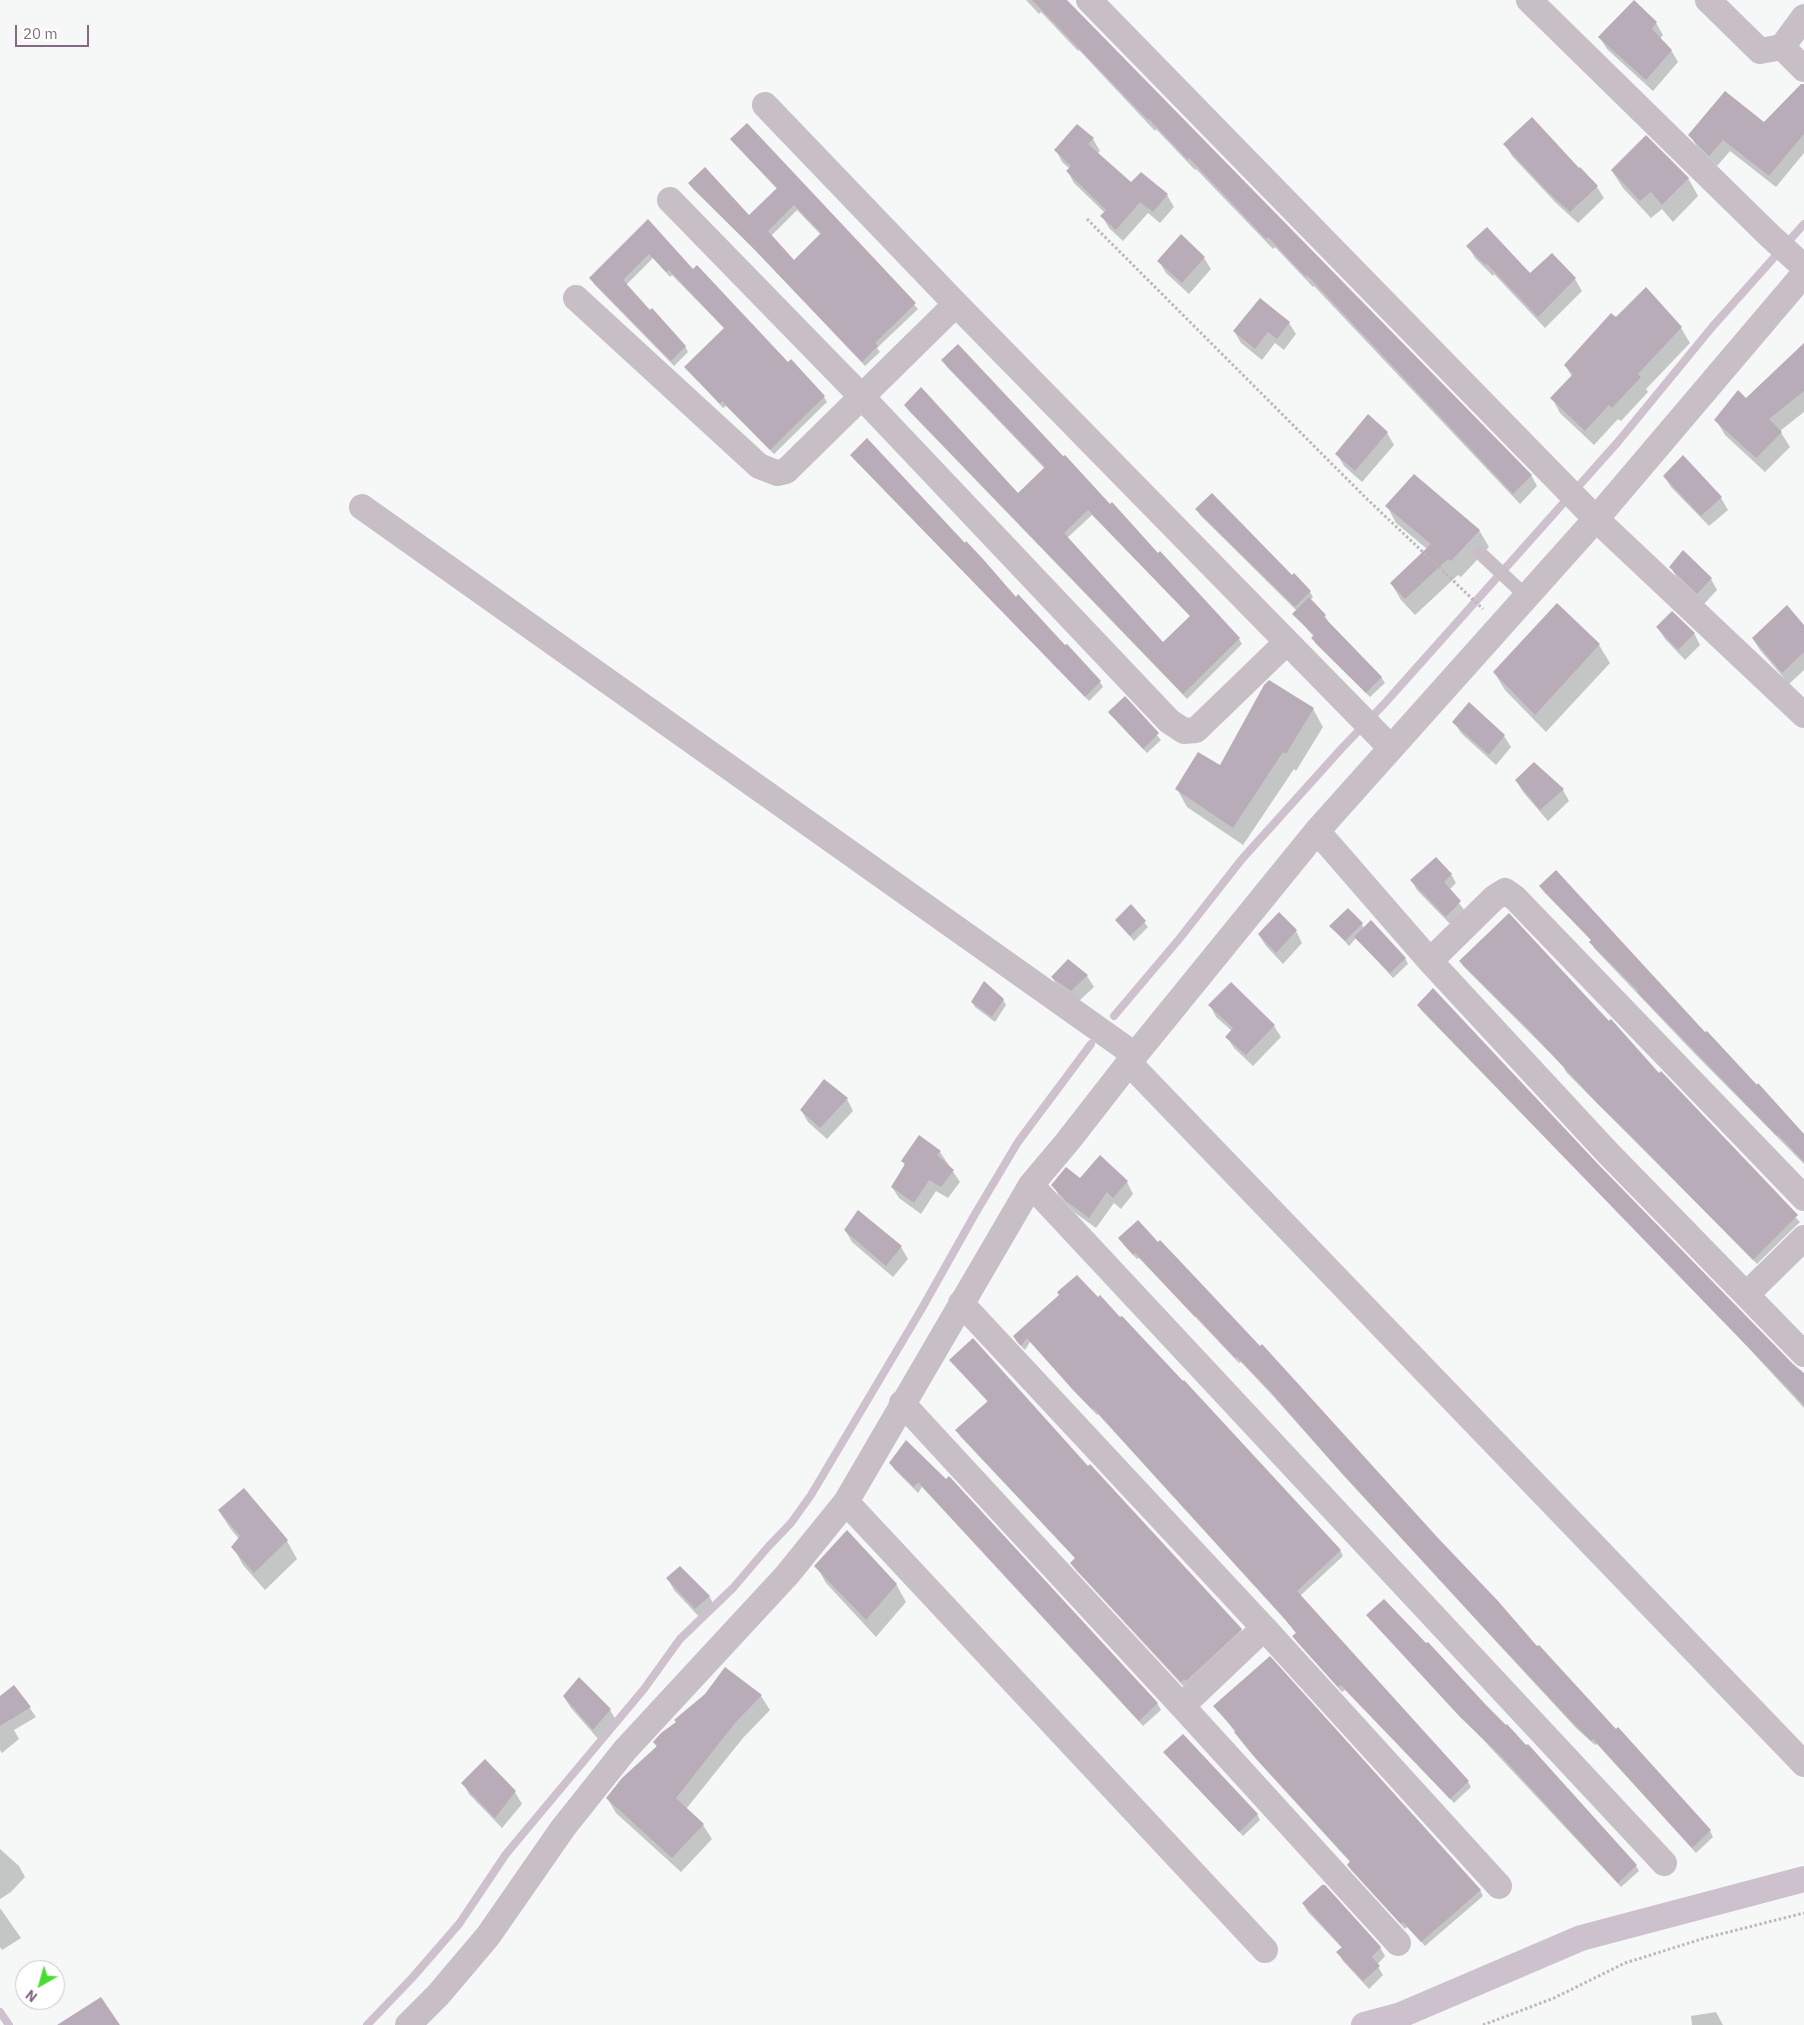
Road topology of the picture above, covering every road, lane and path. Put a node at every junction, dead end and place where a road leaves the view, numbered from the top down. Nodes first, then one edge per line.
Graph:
1 (1089, 0) edge
2 (1529, 0) edge
3 (1708, 0) edge
4 (1804, 16) edge
5 (1782, 47) junction
6 (1804, 69) edge
7 (765, 105) dead end
8 (670, 200) dead end
9 (1087, 219) dead end
10 (1802, 266) edge
11 (576, 298) dead end
12 (956, 304) junction
13 (862, 397) junction
14 (362, 507) dead end
15 (1591, 514) junction
16 (1485, 557) dead end
17 (1520, 590) junction
18 (1488, 613) dead end
19 (1287, 642) junction
20 (1804, 715) edge
21 (1384, 742) junction
22 (1317, 831) junction
23 (1430, 961) junction
24 (1132, 1059) junction
25 (1031, 1185) junction
26 (1804, 1198) edge
27 (1804, 1238) edge
28 (1747, 1294) junction
29 (961, 1303) junction
30 (1804, 1354) edge
31 (902, 1403) junction
32 (846, 1502) junction
33 (1264, 1628) junction
34 (1182, 1706) junction
35 (1804, 1764) edge
36 (1664, 1863) dead end
37 (1499, 1886) dead end
38 (1804, 1913) edge
39 (1398, 1943) dead end
40 (1265, 1950) dead end
41 (408, 2025) edge
42 (1483, 2025) edge

1 - 15 street
2 - 10 street
3 - 5 street
4 - 5 street
5 - 6 street
7 - 12 street
8 - 13 street
9 - 18 path
10 - 15 street
11 - 13 street
12 - 13 street
12 - 19 street
13 - 19 street
14 - 24 street
15 - 17 street
15 - 20 street
16 - 17 lane
17 - 21 street
19 - 21 street
21 - 22 street
22 - 23 street
22 - 24 street
23 - 26 street
23 - 28 street
24 - 25 street
24 - 35 street
25 - 29 street
25 - 36 street
27 - 28 street
28 - 30 street
29 - 31 street
29 - 33 street
31 - 32 street
31 - 34 street
32 - 40 street
32 - 41 street
33 - 34 street
33 - 37 street
34 - 39 street
38 - 42 path

